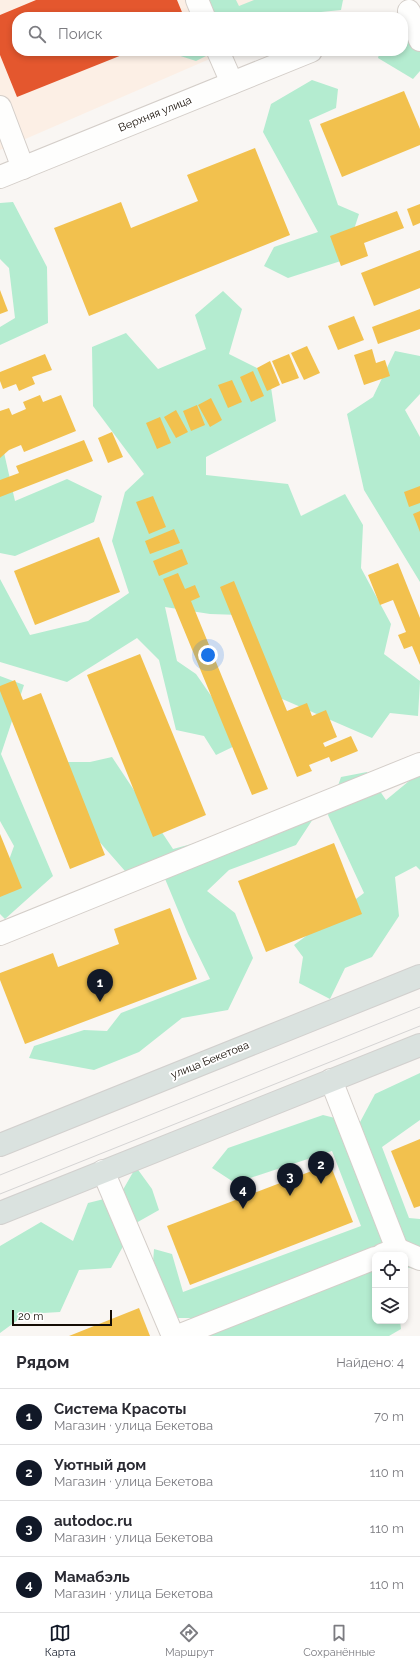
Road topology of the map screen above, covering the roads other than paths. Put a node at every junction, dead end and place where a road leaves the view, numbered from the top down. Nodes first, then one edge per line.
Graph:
1 (197, 0) edge
2 (202, 12) edge
3 (408, 12) edge
4 (420, 40) edge
5 (220, 56) edge
6 (299, 56) edge
7 (232, 83) junction
8 (0, 107) edge
9 (23, 168) junction
10 (0, 177) edge
11 (420, 764) edge
12 (0, 934) edge
13 (420, 976) edge
14 (420, 1045) edge
15 (330, 1080) junction
16 (0, 1145) edge
17 (103, 1171) junction
18 (0, 1213) edge
19 (405, 1252) edge
20 (372, 1259) edge
21 (173, 1336) edge
22 (178, 1336) edge

1 - 2 street
3 - 4 street
5 - 7 street
6 - 7 street, Верхняя улица
7 - 9 street, Верхняя улица
8 - 9 street
9 - 10 street, Верхняя улица
11 - 12 street
13 - 16 main road, улица Бекетова
14 - 15 main road
15 - 17 main road
15 - 19 street
17 - 18 main road
17 - 21 street
20 - 22 street

